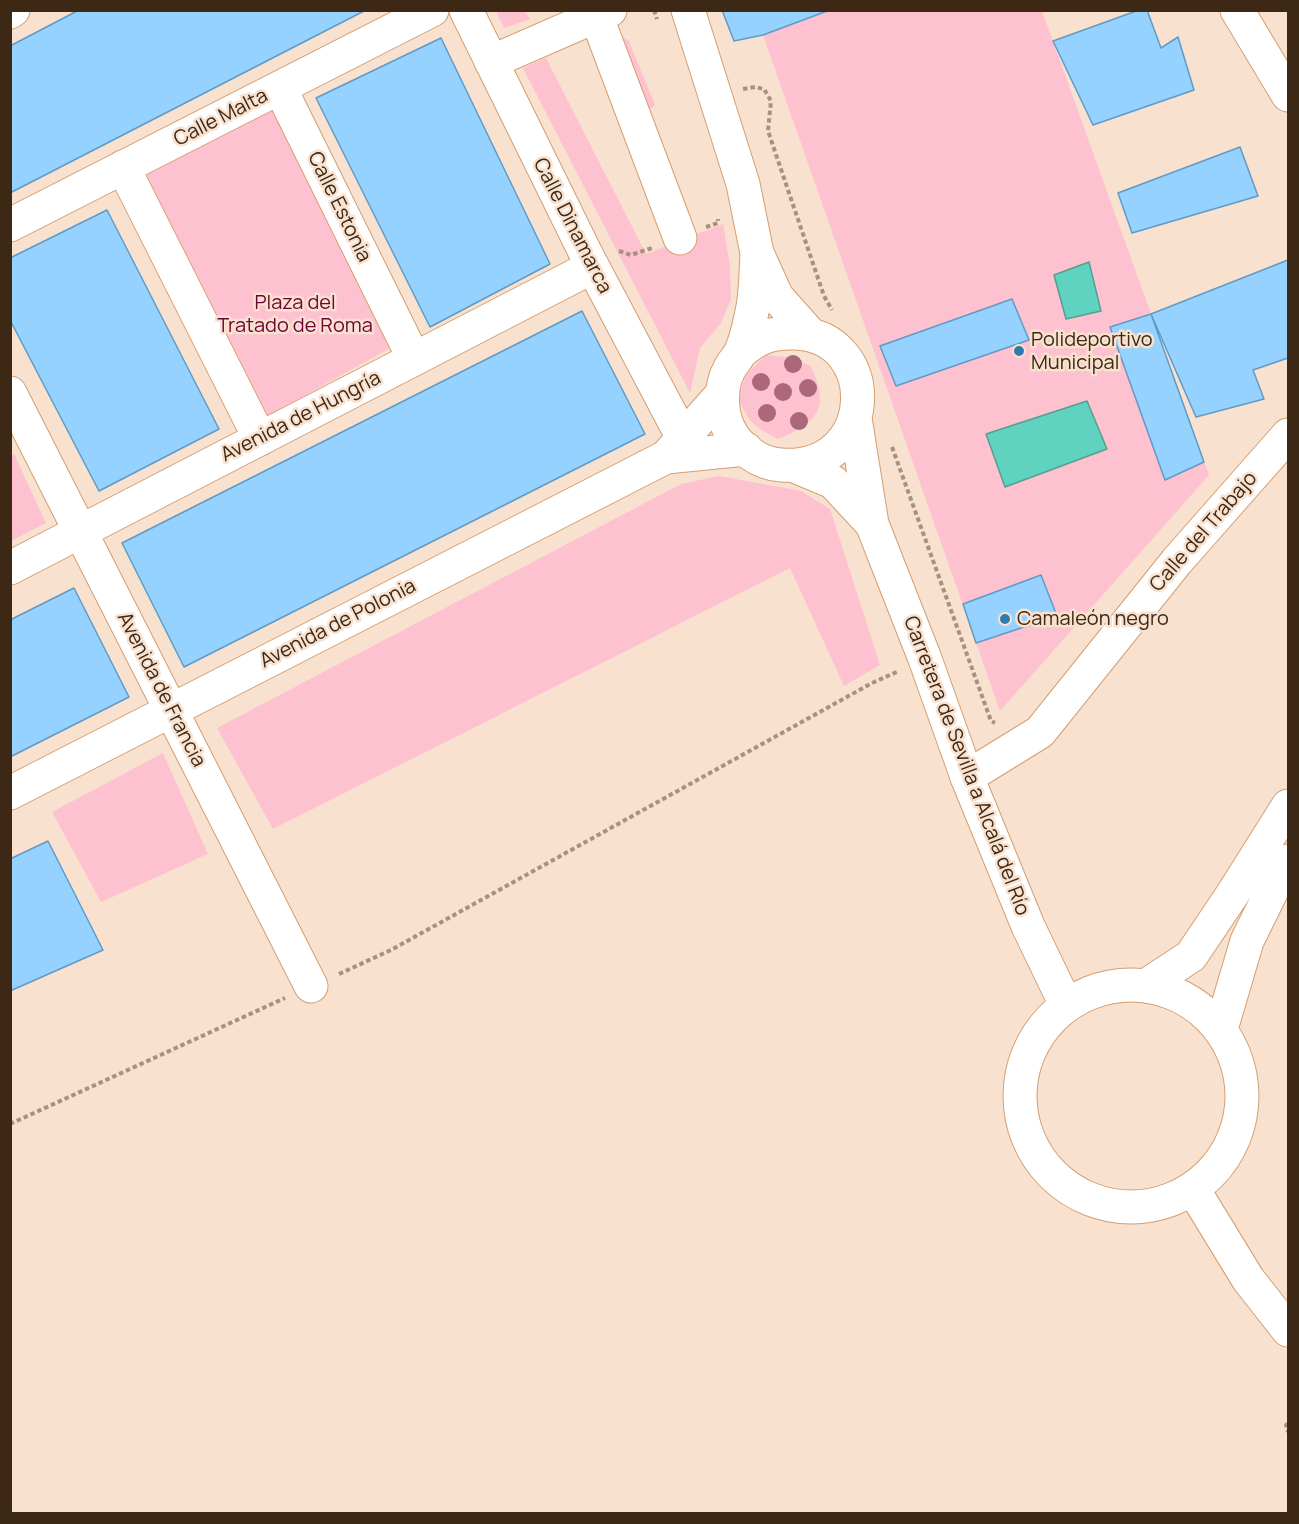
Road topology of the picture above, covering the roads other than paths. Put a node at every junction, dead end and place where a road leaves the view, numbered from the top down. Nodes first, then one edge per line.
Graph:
1 (432, 10) edge
2 (466, 10) edge
3 (688, 10) edge
4 (1237, 10) edge
5 (600, 12) edge
6 (491, 62) junction
7 (280, 87) junction
8 (1288, 95) edge
9 (123, 167) junction
10 (10, 225) edge
11 (680, 238) dead end
12 (757, 252) junction
13 (592, 267) junction
14 (819, 328) junction
15 (741, 352) junction
16 (414, 359) junction
17 (10, 393) edge
18 (722, 394) junction
19 (855, 418) junction
20 (1288, 435) edge
21 (20, 437) edge
22 (260, 439) junction
23 (675, 448) junction
24 (746, 450) junction
25 (797, 466) junction
26 (872, 524) junction
27 (81, 531) junction
28 (10, 568) edge
29 (171, 710) junction
30 (967, 777) junction
31 (10, 793) edge
32 (1288, 806) edge
33 (1288, 861) edge
34 (310, 986) road end
35 (1147, 986) junction
36 (1065, 1005) junction
37 (1221, 1029) junction
38 (1193, 1190) junction
39 (1288, 1330) edge

1 - 7 street, Calle Malta
2 - 6 street, Calle Dinamarca
3 - 12 street
4 - 8 street
5 - 6 street
5 - 11 street
6 - 13 street, Calle Dinamarca
7 - 9 street, Calle Malta
7 - 16 street, Calle Estonia
9 - 10 street, Calle Malta
9 - 22 street
12 - 14 street
12 - 15 street
13 - 16 street, Avenida de Hungría
13 - 23 street, Calle Dinamarca
14 - 15 street
14 - 19 street
15 - 18 street
16 - 22 street, Avenida de Hungría
17 - 21 street, Avenida de Francia
18 - 23 street, Avenida de Polonia
18 - 24 street
19 - 25 street
19 - 26 street
20 - 30 street, Calle del Trabajo
21 - 27 street, Avenida de Francia
22 - 27 street, Avenida de Hungría
23 - 24 street, Avenida de Polonia
23 - 29 street, Avenida de Polonia
24 - 25 street
25 - 26 street
26 - 30 street, Carretera de Sevilla a Alcalá del Río
27 - 28 street, Avenida de Hungría
27 - 29 street, Avenida de Francia
29 - 31 street, Avenida de Polonia
29 - 34 street, Avenida de Francia
30 - 36 street, Carretera de Sevilla a Alcalá del Río
32 - 35 street
33 - 37 street
35 - 36 street
35 - 37 street
36 - 38 street
37 - 38 street
38 - 39 street

